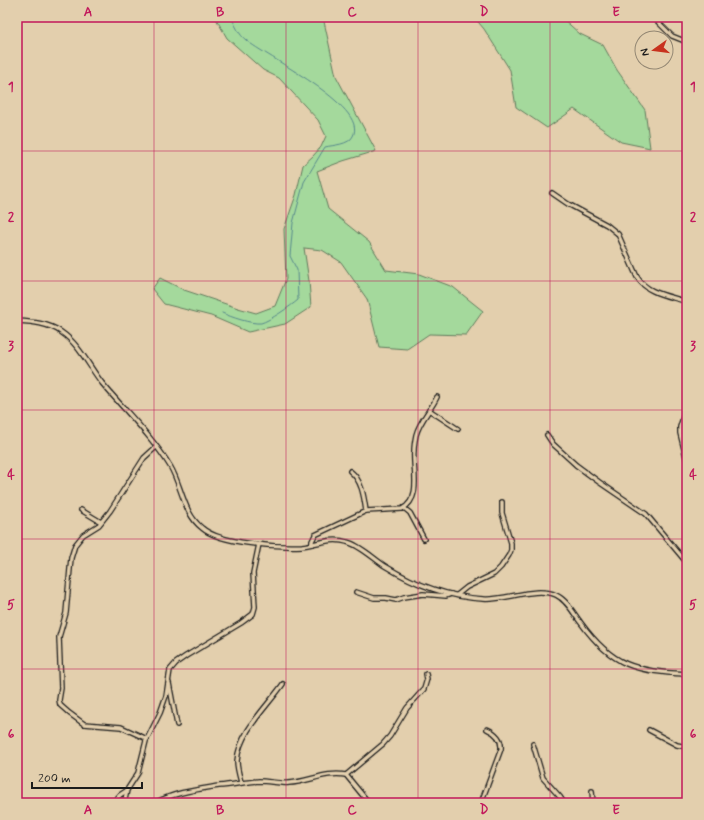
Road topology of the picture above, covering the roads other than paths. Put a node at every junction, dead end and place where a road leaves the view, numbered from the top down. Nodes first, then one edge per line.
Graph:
1 (653, 17) edge
2 (687, 42) edge
3 (552, 193) dead end
4 (687, 302) edge
5 (17, 321) edge
6 (437, 397) dead end
7 (687, 405) edge
8 (429, 410) junction
9 (458, 429) dead end
10 (547, 434) dead end
11 (156, 447) junction
12 (687, 461) edge
13 (350, 472) dead end
14 (502, 502) dead end
15 (404, 508) junction
16 (81, 510) dead end
17 (366, 511) junction
18 (101, 522) junction
19 (424, 540) dead end
20 (259, 544) junction
21 (312, 544) junction
22 (687, 563) edge
23 (356, 592) dead end
24 (451, 594) junction
25 (460, 595) junction
26 (426, 674) dead end
27 (687, 674) edge
28 (168, 679) junction
29 (283, 684) dead end
30 (177, 725) dead end
31 (487, 729) dead end
32 (649, 730) dead end
33 (147, 739) junction
34 (533, 744) dead end
35 (687, 747) edge
36 (346, 775) junction
37 (241, 782) junction
38 (127, 790) junction
39 (592, 791) dead end
40 (113, 803) edge
41 (125, 803) edge
42 (155, 803) edge
43 (369, 803) edge
44 (481, 803) edge
45 (564, 803) edge
46 (593, 803) edge

1 - 2 street
3 - 4 street
5 - 11 street
6 - 8 street
7 - 12 street
8 - 9 street
8 - 15 street
10 - 22 street
11 - 18 street
11 - 20 street
13 - 17 street
14 - 25 street
15 - 17 street
15 - 19 street
16 - 18 street
17 - 21 street
18 - 33 street
20 - 21 street
20 - 28 street
21 - 24 street
23 - 24 street
24 - 25 street
25 - 27 street
26 - 36 street
28 - 30 street
28 - 33 street
29 - 37 street
31 - 44 street
32 - 35 street
33 - 38 street
34 - 45 street
36 - 37 street
36 - 43 street
37 - 42 street
38 - 40 street
38 - 41 street
39 - 46 street

